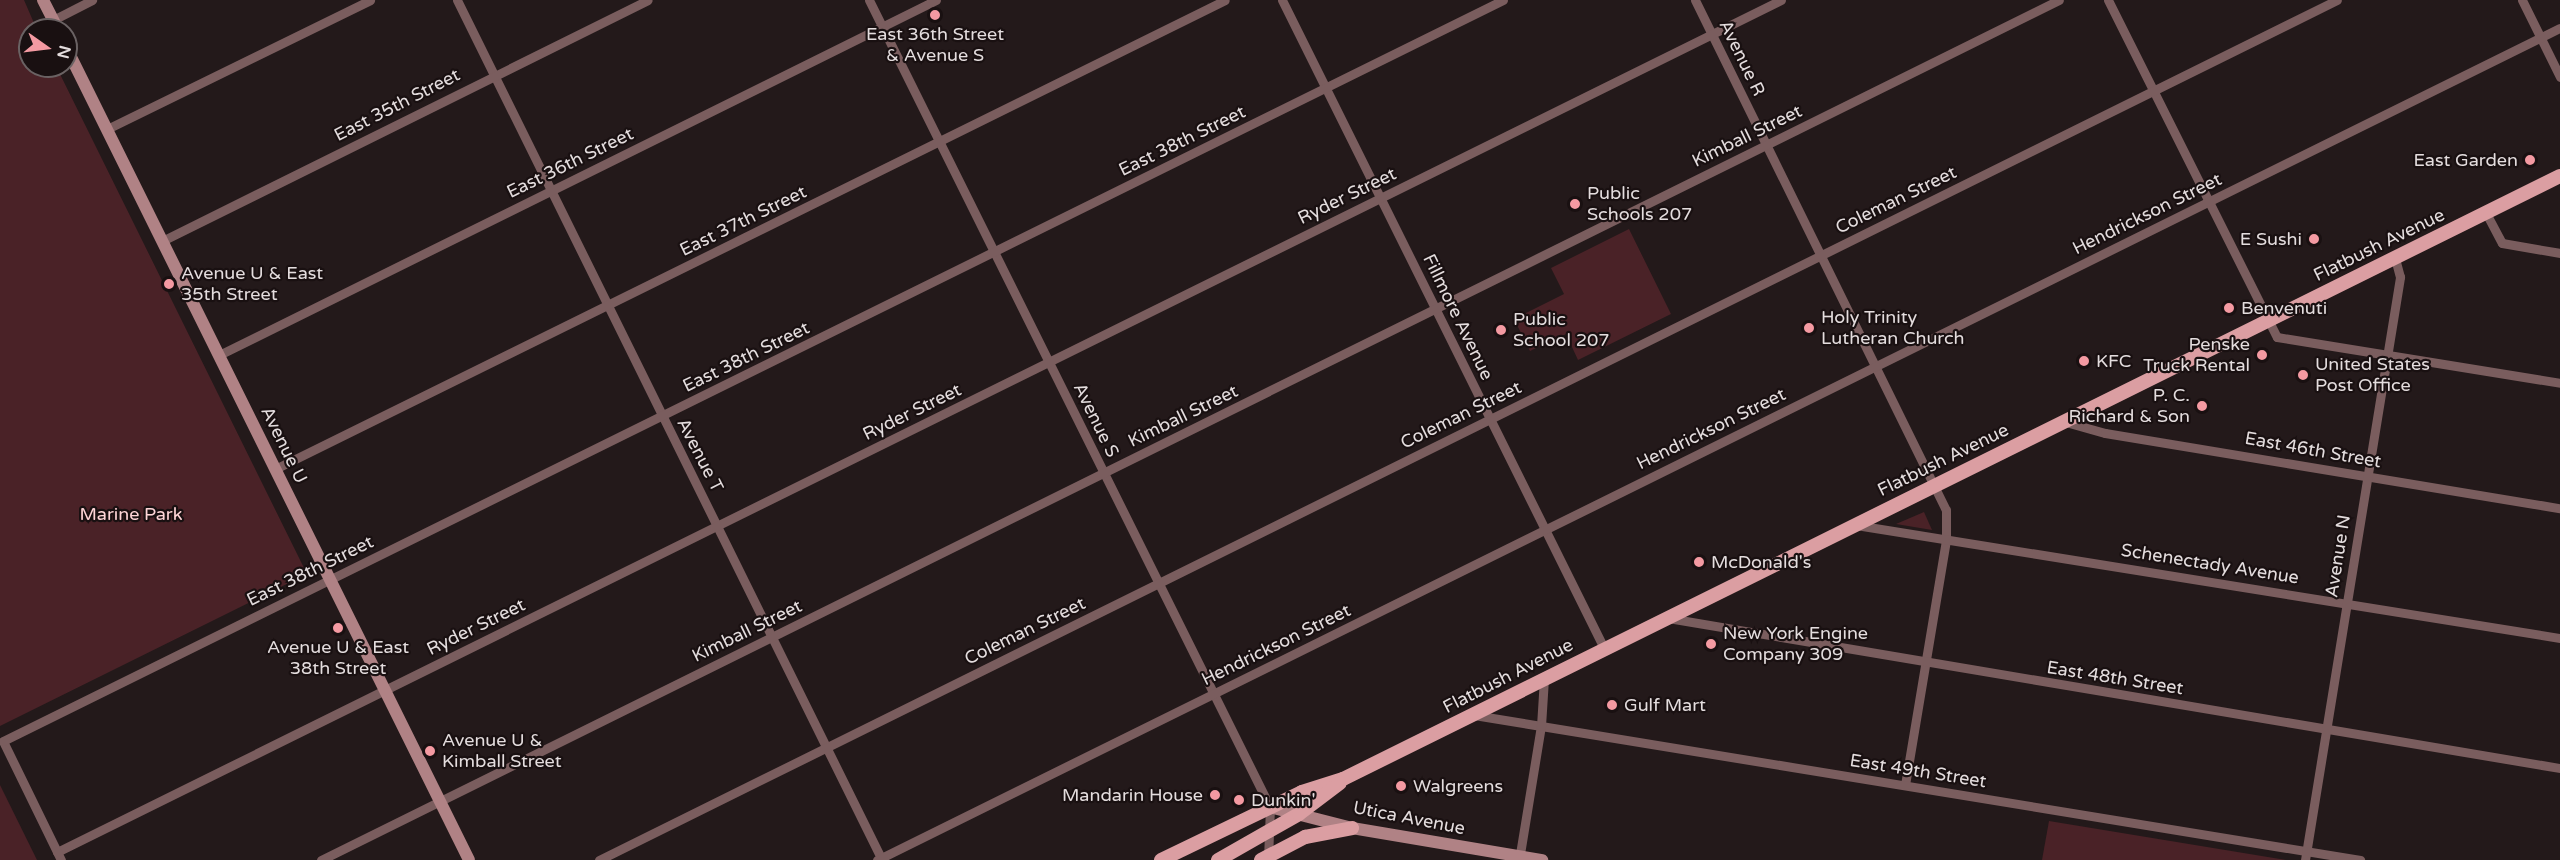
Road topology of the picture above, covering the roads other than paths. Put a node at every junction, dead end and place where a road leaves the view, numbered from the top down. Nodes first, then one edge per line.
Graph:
1 (43, 0) edge
2 (92, 0) edge
3 (370, 0) edge
4 (457, 0) edge
5 (648, 0) edge
6 (869, 0) edge
7 (936, 0) edge
8 (1225, 0) edge
9 (1282, 0) edge
10 (1503, 0) edge
11 (1695, 0) edge
12 (1781, 0) edge
13 (2059, 0) edge
14 (2108, 0) edge
15 (2337, 0) edge
16 (2522, 0) edge
17 (52, 18) edge
18 (65, 18) edge
19 (882, 27) junction
20 (2560, 28) edge
21 (1712, 34) junction
22 (2541, 37) junction
23 (78, 71) edge
24 (494, 76) junction
25 (2560, 77) edge
26 (1326, 88) junction
27 (2153, 91) junction
28 (107, 129) junction
29 (940, 142) junction
30 (1767, 145) junction
31 (2560, 176) edge
32 (553, 189) junction
33 (1381, 198) junction
34 (2208, 202) junction
35 (2486, 213) junction
36 (162, 241) junction
37 (994, 252) junction
38 (2560, 253) edge
39 (1821, 255) junction
40 (2395, 258) junction
41 (608, 306) junction
42 (1435, 309) junction
43 (2266, 319) junction
44 (219, 355) junction
45 (2388, 355) junction
46 (1049, 363) junction
47 (1876, 366) junction
48 (2560, 383) edge
49 (662, 417) junction
50 (1490, 419) junction
51 (2062, 422) junction
52 (275, 469) junction
53 (1104, 473) junction
54 (2368, 476) junction
55 (1934, 485) junction
56 (2560, 508) edge
57 (1854, 524) junction
58 (717, 527) junction
59 (1545, 530) junction
60 (1946, 540) junction
61 (330, 580) junction
62 (1158, 584) junction
63 (2347, 603) junction
64 (1665, 617) junction
65 (772, 637) junction
66 (2560, 638) edge
67 (1604, 648) junction
68 (1925, 663) junction
69 (1544, 678) junction
70 (385, 691) junction
71 (1213, 694) junction
72 (1471, 715) junction
73 (1541, 726) junction
74 (2326, 729) junction
75 (827, 748) junction
76 (2560, 768) edge
77 (1343, 779) junction
78 (1905, 785) junction
79 (440, 801) junction
80 (1270, 807) junction
81 (1299, 814) junction
82 (1352, 828) junction
83 (1269, 832) junction
84 (59, 856) edge
85 (2306, 856) edge
86 (1520, 858) edge
87 (880, 859) edge
88 (1266, 859) edge
89 (321, 860) edge
90 (469, 860) edge
91 (599, 860) edge
92 (1161, 860) edge
93 (1218, 860) edge
94 (1542, 860) edge
95 (2360, 860) edge

1 - 17 main road
2 - 18 street
3 - 28 street
4 - 24 street, Avenue T
5 - 24 street, East 35th Street
6 - 19 street, Avenue S
7 - 19 street, East 36th Street
8 - 29 street, East 37th Street
9 - 26 street, Fillmore Avenue
10 - 26 street, East 38th Street
11 - 21 street, Avenue R
12 - 21 street, Ryder Street
13 - 30 street, Kimball Street
14 - 27 street
15 - 27 street, Coleman Street
16 - 22 street
19 - 29 street, Avenue S
19 - 32 street, East 36th Street
20 - 22 street, Hendrickson Street
21 - 30 street, Avenue R
21 - 33 street, Ryder Street
22 - 25 street
22 - 34 street, Hendrickson Street
23 - 28 main road, Avenue U
24 - 32 street, Avenue T
24 - 36 street, East 35th Street
26 - 33 street, Fillmore Avenue
26 - 37 street, East 38th Street
27 - 34 street
27 - 39 street, Coleman Street
28 - 36 main road, Avenue U
29 - 37 street, Avenue S
29 - 41 street, East 37th Street
30 - 39 street, Avenue R
30 - 42 street, Kimball Street
31 - 35 main road, Flatbush Avenue
32 - 41 street, Avenue T
32 - 44 street, East 36th Street
33 - 42 street, Fillmore Avenue
33 - 46 street, Ryder Street
34 - 43 street
34 - 47 street, Hendrickson Street
35 - 38 street
35 - 40 main road, Flatbush Avenue
36 - 44 main road, Avenue U
37 - 46 street, Avenue S
37 - 49 street, East 38th Street
39 - 47 street, Avenue R
39 - 50 street, Coleman Street
40 - 43 main road, Flatbush Avenue
40 - 45 street, Avenue N
41 - 49 street, Avenue T
41 - 52 street, East 37th Street
42 - 50 street, Fillmore Avenue
42 - 53 street, Kimball Street
43 - 45 street
43 - 51 main road, Flatbush Avenue
44 - 52 main road, Avenue U
45 - 48 street
45 - 54 street, Avenue N
46 - 53 street, Avenue S
46 - 58 street, Ryder Street
47 - 55 street, Avenue R
47 - 59 street, Hendrickson Street
49 - 58 street, Avenue T
49 - 61 street, East 38th Street
50 - 59 street, Fillmore Avenue
50 - 62 street, Coleman Street
51 - 54 street, East 46th Street
51 - 55 main road, Flatbush Avenue
52 - 61 main road, Avenue U
53 - 62 street, Avenue S
53 - 65 street, Kimball Street
54 - 56 street, East 46th Street
54 - 63 street, Avenue N
55 - 57 main road, Flatbush Avenue
55 - 60 street, Avenue R
57 - 60 street, Schenectady Avenue
57 - 64 main road, Flatbush Avenue
58 - 65 street, Avenue T
58 - 70 street, Ryder Street
59 - 67 street, Fillmore Avenue
59 - 71 street, Hendrickson Street
60 - 63 street, Schenectady Avenue
60 - 68 street, Avenue R
61 - 70 main road, Avenue U
61 - 84 street, East 38th Street
62 - 71 street, Avenue S
62 - 75 street, Coleman Street
63 - 66 street, Schenectady Avenue
63 - 74 street, Avenue N
64 - 67 main road, Flatbush Avenue
64 - 68 street, East 48th Street
65 - 75 street, Avenue T
65 - 79 street, Kimball Street
67 - 69 main road, Flatbush Avenue
68 - 74 street, East 48th Street
68 - 78 street, Avenue R
69 - 72 main road, Flatbush Avenue
69 - 73 street
70 - 79 main road, Avenue U
70 - 84 street, Ryder Street
71 - 80 street, Avenue S
71 - 87 street, Hendrickson Street
72 - 73 street, East 49th Street
72 - 77 main road, Flatbush Avenue
73 - 78 street, East 49th Street
73 - 86 street
74 - 76 street, East 48th Street
74 - 85 street, Avenue N
75 - 87 street, Avenue T
75 - 91 street, Coleman Street
77 - 80 main road, Flatbush Avenue
77 - 81 main road, Flatbush Avenue
78 - 85 street, East 49th Street
79 - 89 street, Kimball Street
79 - 90 main road, Avenue U
80 - 81 main road, Utica Avenue
80 - 83 street, Avenue S
80 - 92 main road, Flatbush Avenue
81 - 82 main road, Utica Avenue
81 - 83 main road, Flatbush Avenue
82 - 86 main road, Utica Avenue
82 - 88 main road
83 - 88 street, Avenue S
83 - 93 main road, Flatbush Avenue
85 - 95 street, East 49th Street
86 - 94 main road, Utica Avenue

